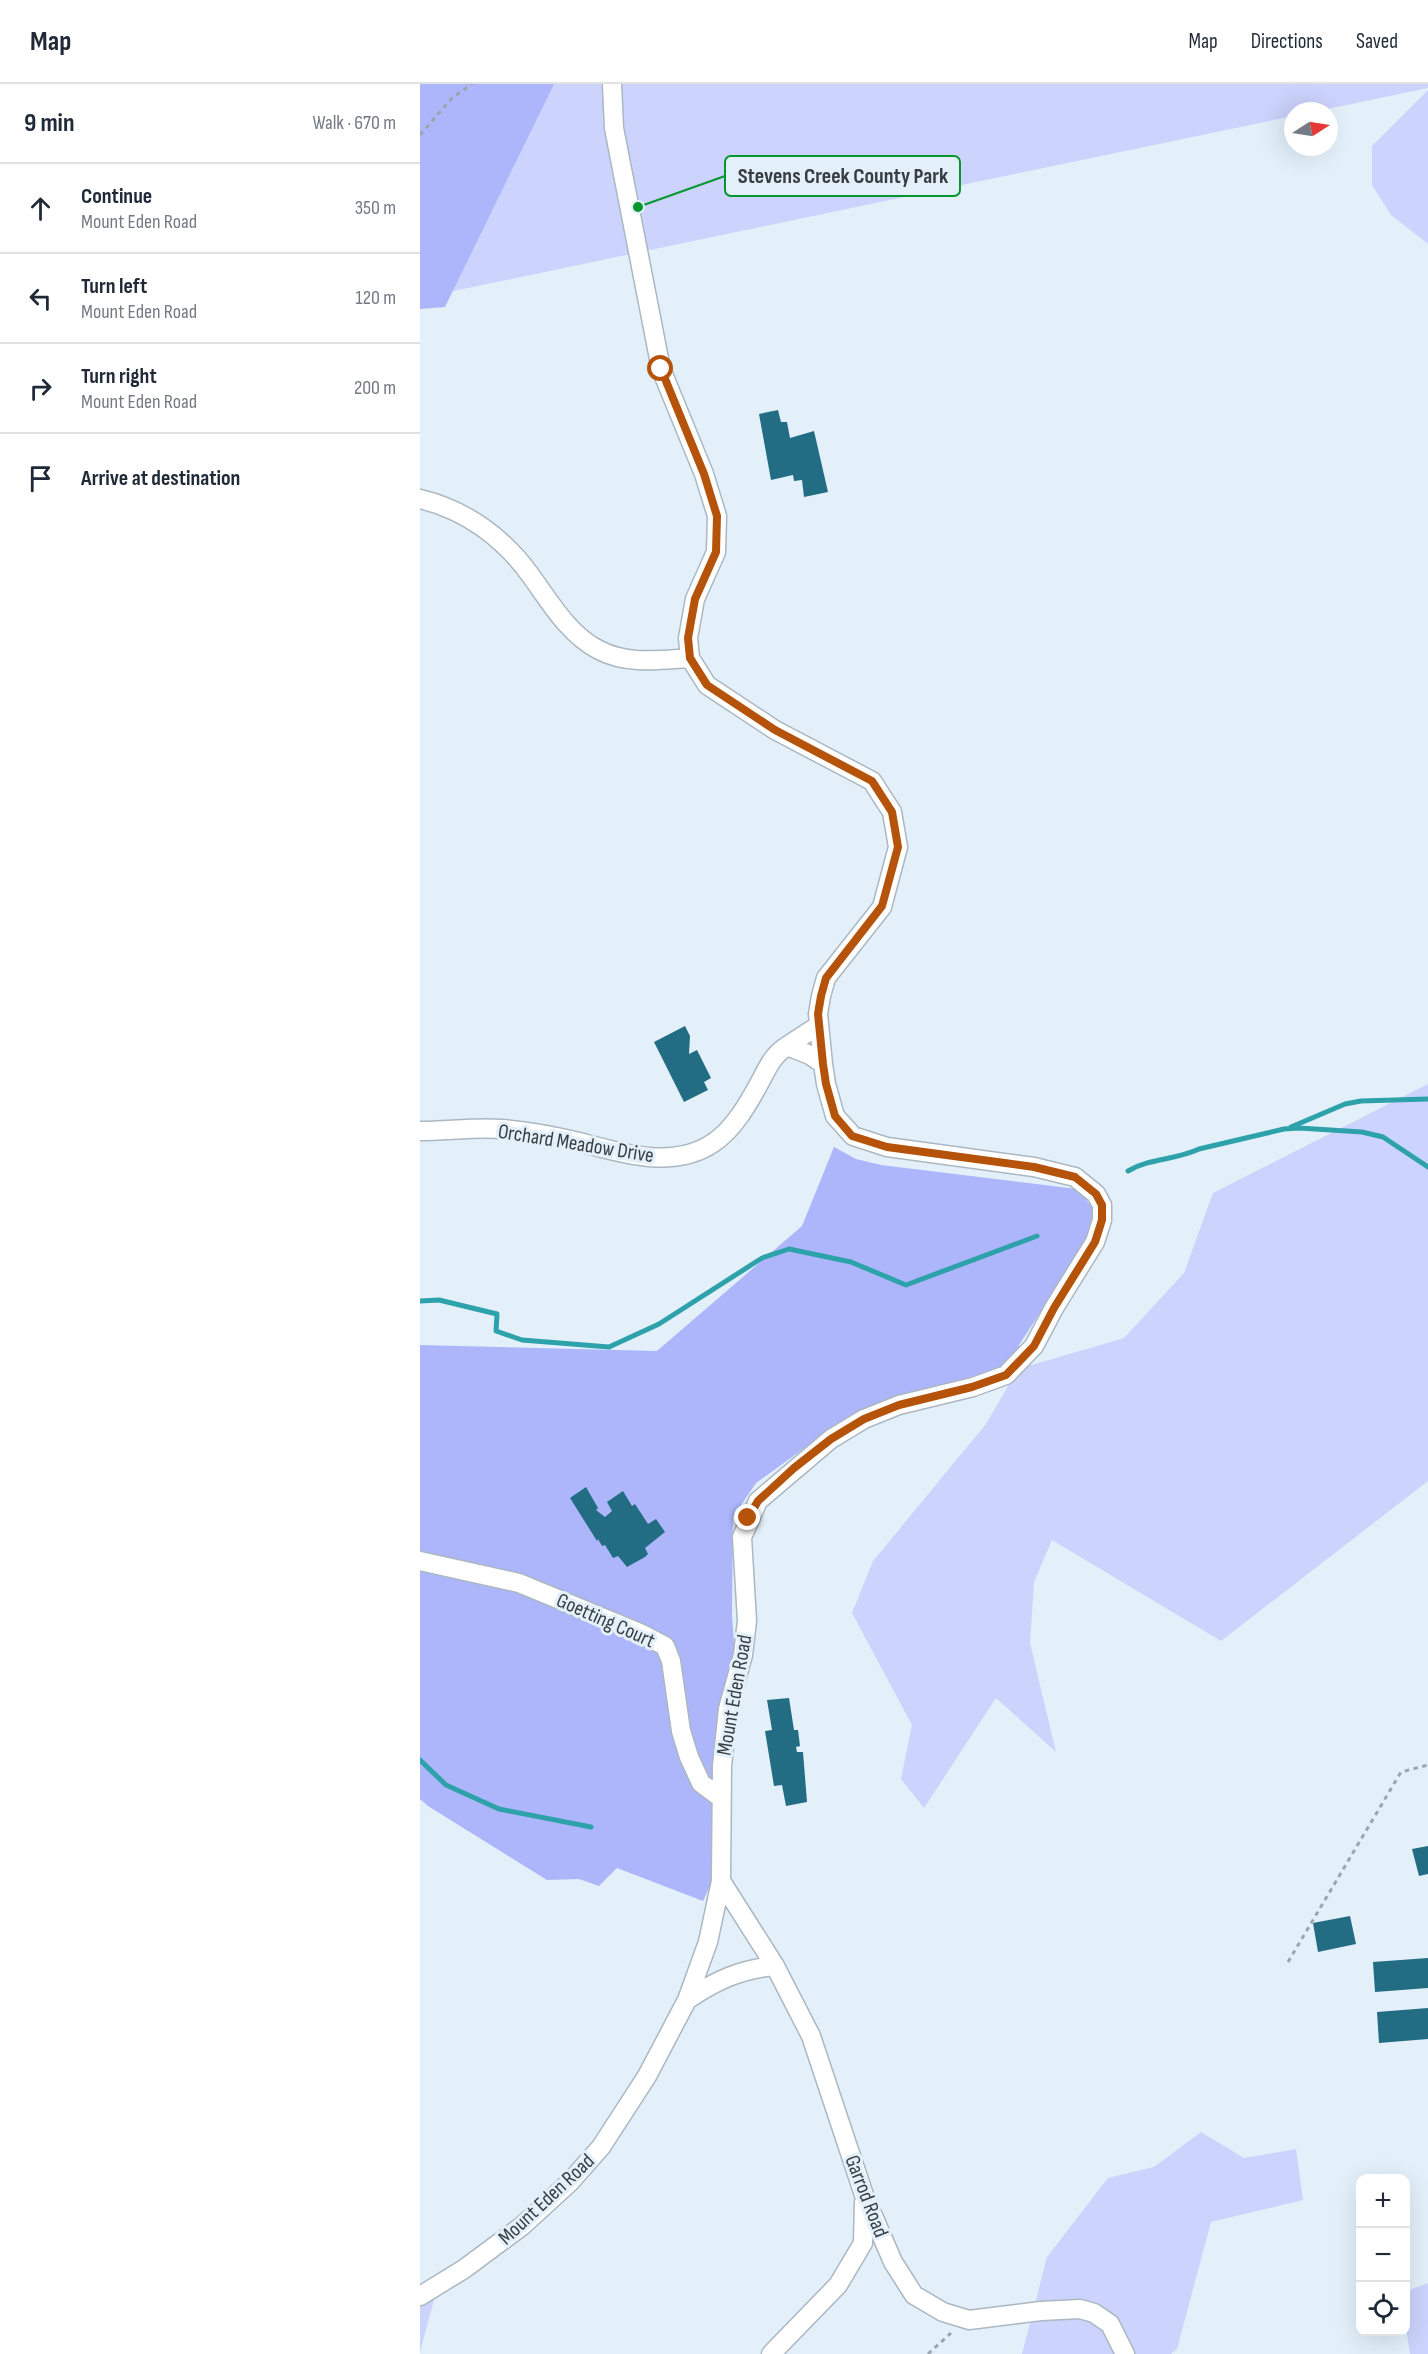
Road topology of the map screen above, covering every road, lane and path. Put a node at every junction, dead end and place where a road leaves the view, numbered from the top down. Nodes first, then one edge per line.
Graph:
1 (472, 84) edge
2 (612, 84) edge
3 (420, 135) edge
4 (420, 499) edge
5 (690, 658) junction
6 (819, 1025) junction
7 (787, 1046) junction
8 (823, 1064) junction
9 (420, 1131) edge
10 (420, 1561) edge
11 (1428, 1765) edge
12 (722, 1798) junction
13 (721, 1881) junction
14 (1288, 1962) dead end
15 (774, 1966) junction
16 (687, 2000) junction
17 (864, 2195) junction
18 (420, 2296) edge
19 (969, 2320) junction
20 (771, 2354) edge
21 (928, 2354) edge
22 (1125, 2354) edge

1 - 3 path
2 - 5 street
4 - 5 street
5 - 6 street, Mount Eden Road
6 - 7 street, Orchard Meadow Drive
6 - 8 street, Mount Eden Road
7 - 8 street
7 - 9 street, Orchard Meadow Drive
8 - 12 street, Mount Eden Road
10 - 12 street, Goetting Court
11 - 14 path
12 - 13 street, Mount Eden Road
13 - 15 street, Garrod Road
13 - 16 street, Mount Eden Road
15 - 16 street
15 - 17 street, Garrod Road
16 - 18 street, Mount Eden Road
17 - 19 street, Garrod Road
17 - 20 street
19 - 21 path
19 - 22 street, Garrod Road

